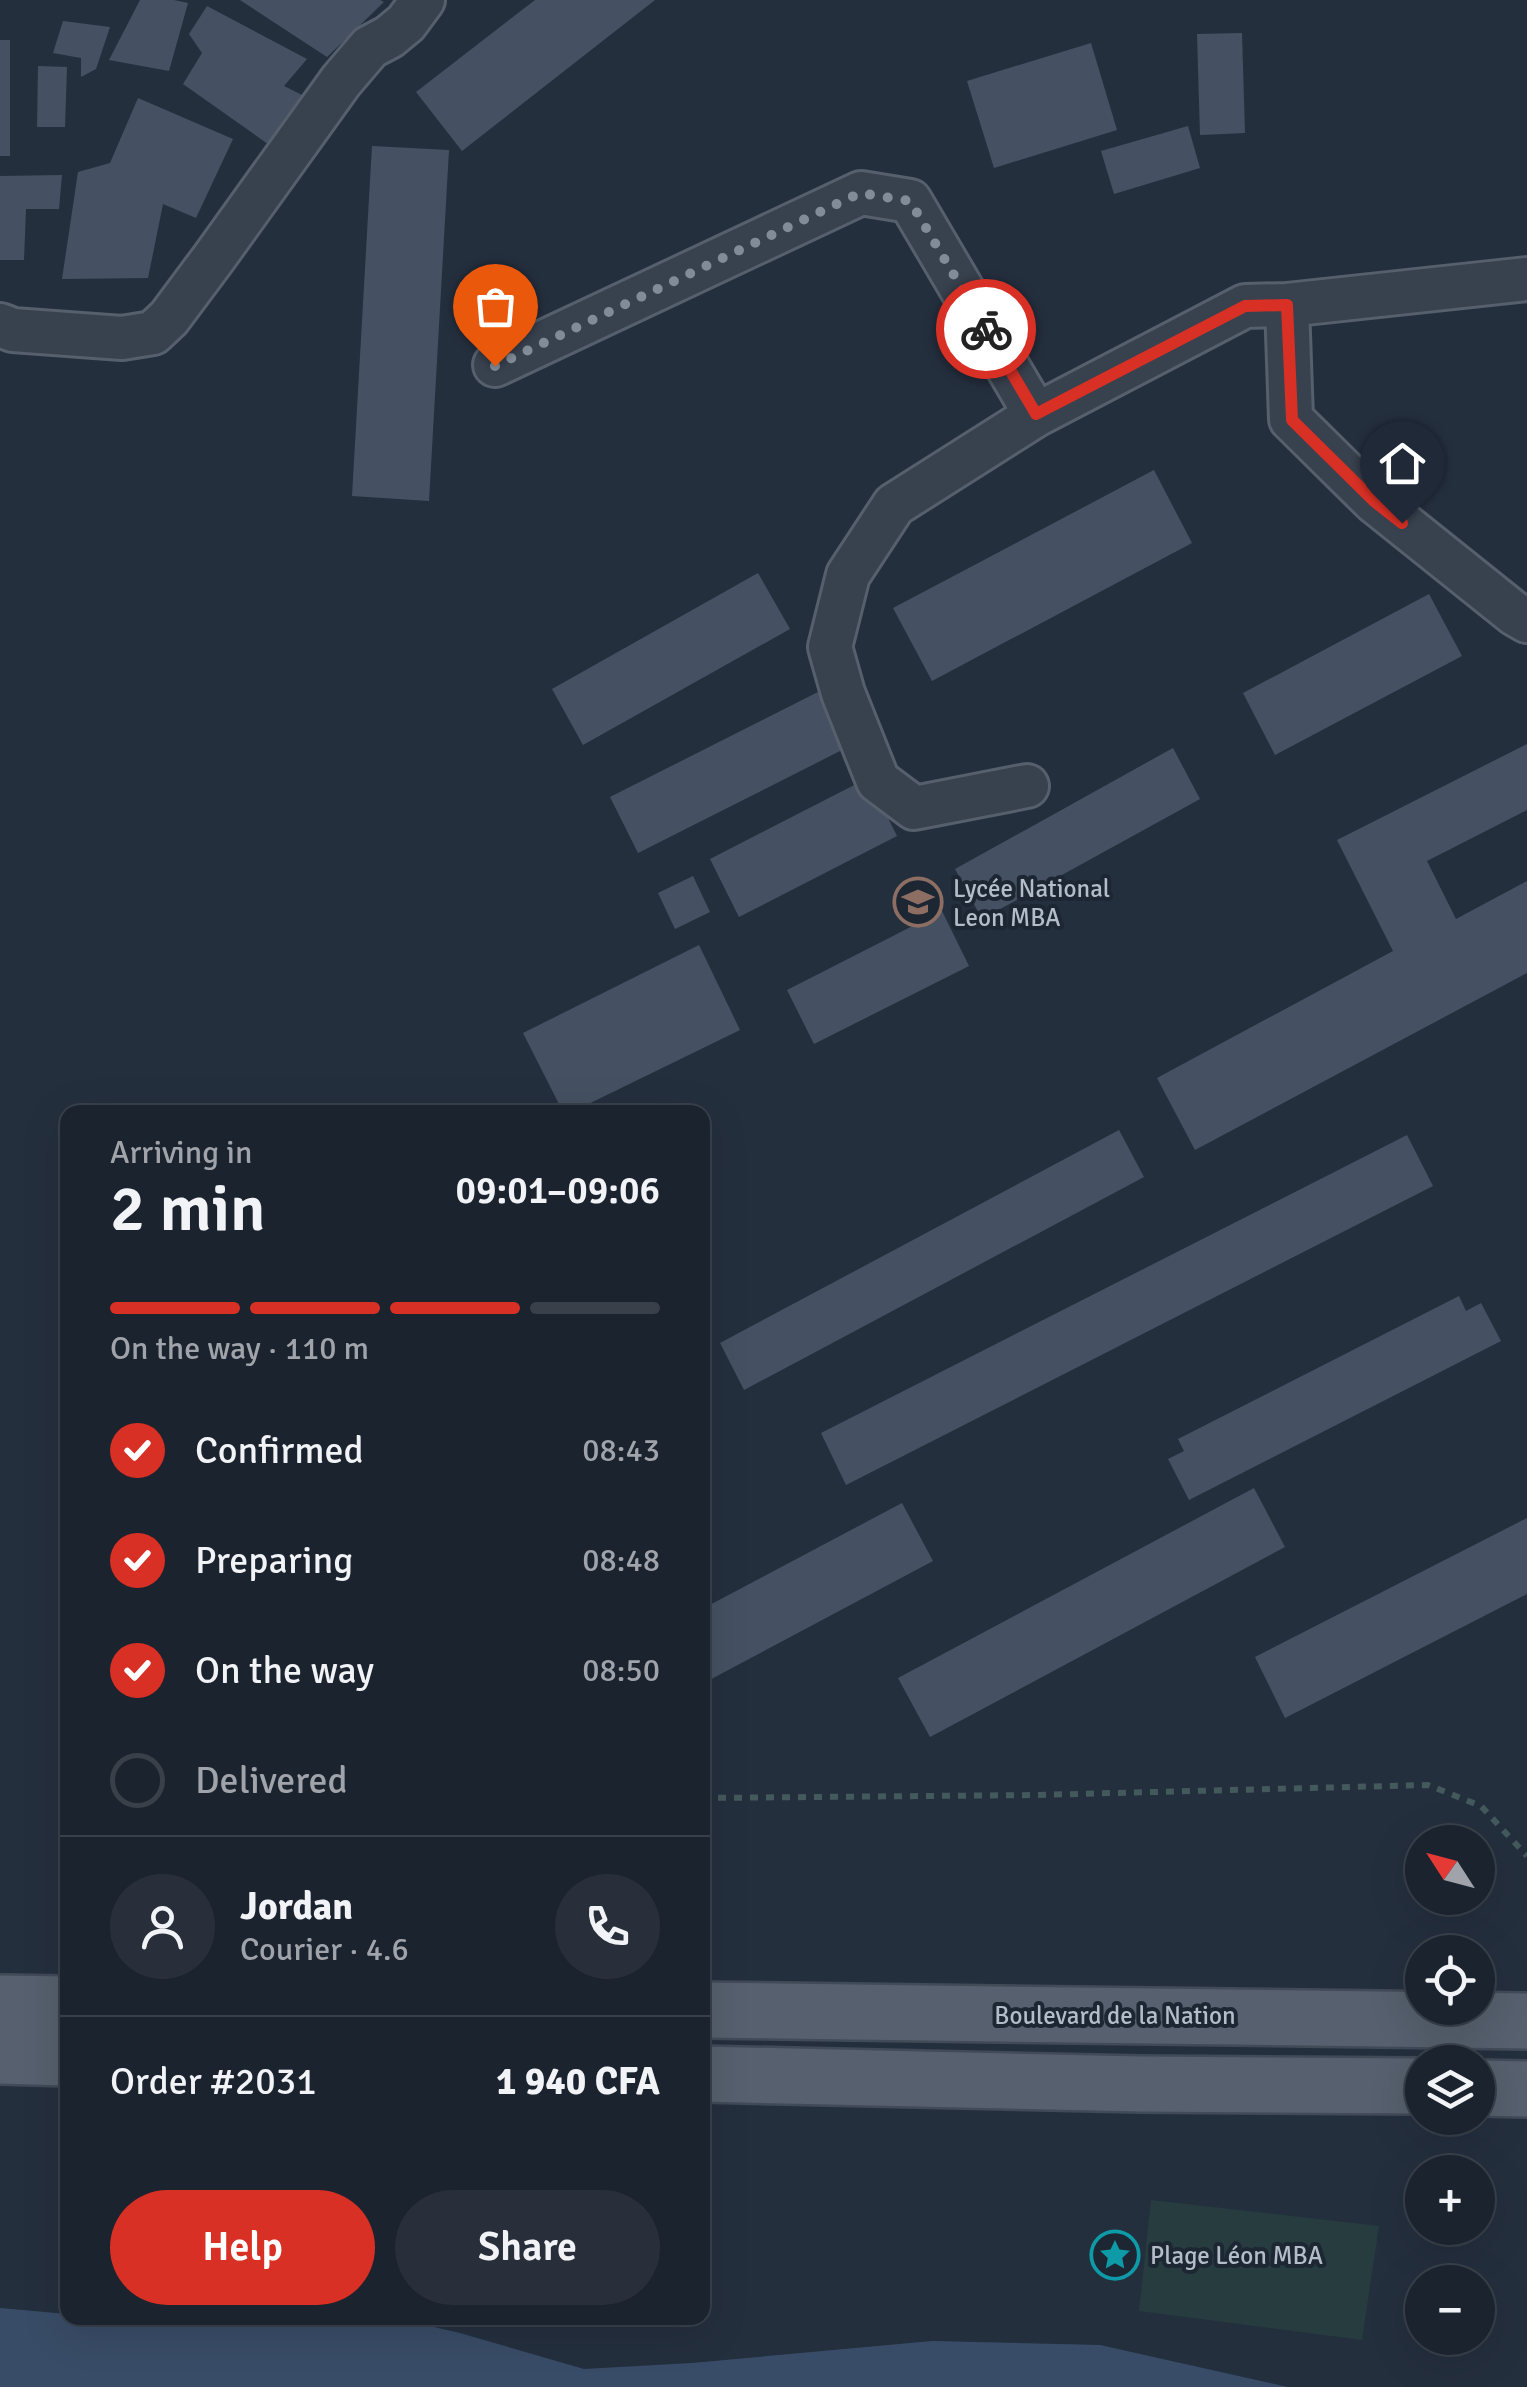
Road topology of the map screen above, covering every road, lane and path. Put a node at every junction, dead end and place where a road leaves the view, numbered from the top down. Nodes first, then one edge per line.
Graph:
1 (423, 0) edge
2 (1527, 279) edge
3 (1287, 305) junction
4 (0, 326) edge
5 (495, 366) dead end
6 (1036, 414) junction
7 (1527, 620) edge
8 (1027, 786) dead end
9 (710, 1798) edge
10 (1527, 1856) edge
11 (0, 2003) edge
12 (60, 2004) edge
13 (710, 2010) edge
14 (1527, 2021) edge
15 (0, 2056) edge
16 (60, 2058) edge
17 (710, 2074) edge
18 (1405, 2086) edge
19 (1495, 2088) edge
20 (1527, 2089) edge

1 - 4 street
2 - 3 street
3 - 6 street
3 - 7 street
5 - 6 street
6 - 8 street
9 - 10 path
11 - 12 main road
13 - 14 main road, Boulevard de la Nation
15 - 16 main road
17 - 18 main road
19 - 20 main road

